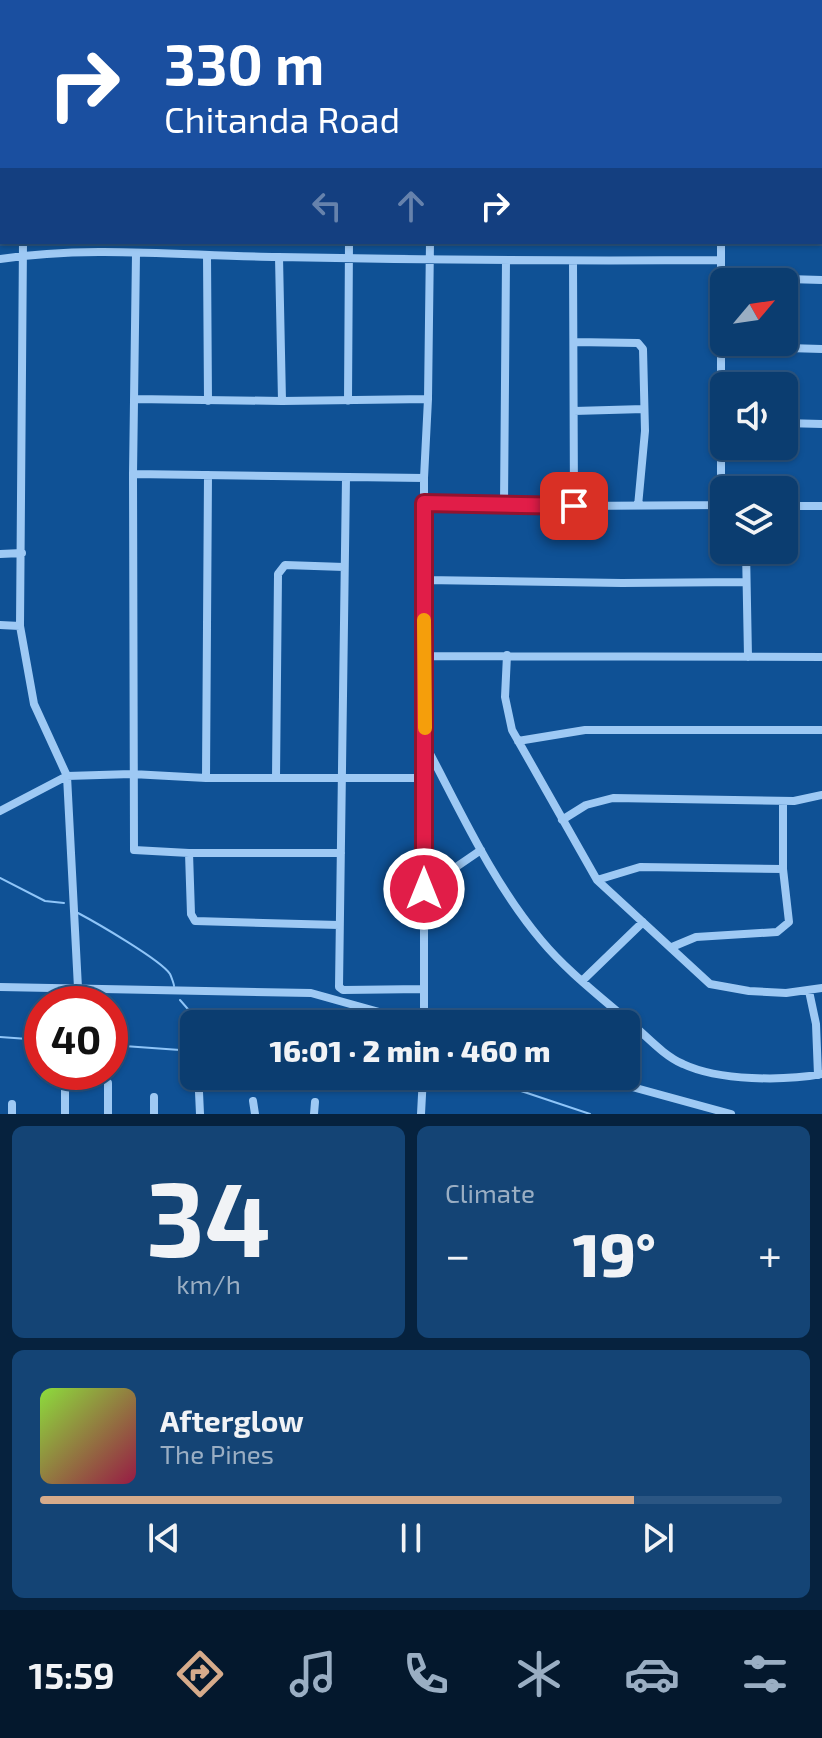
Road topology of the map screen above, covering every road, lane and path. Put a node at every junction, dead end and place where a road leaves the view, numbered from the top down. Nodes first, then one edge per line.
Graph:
1 (23, 244) edge
2 (349, 244) edge
3 (430, 244) edge
4 (721, 244) edge
5 (136, 254) junction
6 (207, 255) junction
7 (22, 256) junction
8 (279, 257) junction
9 (349, 257) junction
10 (429, 257) junction
11 (0, 259) edge
12 (506, 260) junction
13 (720, 260) junction
14 (573, 261) junction
15 (720, 268) edge
16 (798, 279) edge
17 (822, 280) edge
18 (574, 342) junction
19 (798, 348) edge
20 (822, 349) edge
21 (134, 399) junction
22 (428, 399) junction
23 (208, 401) junction
24 (282, 401) junction
25 (348, 401) junction
26 (644, 409) junction
27 (574, 411) junction
28 (798, 423) edge
29 (822, 424) edge
30 (133, 474) junction
31 (208, 475) junction
32 (346, 478) junction
33 (424, 478) junction
34 (424, 503) junction
35 (504, 504) junction
36 (710, 505) edge
37 (574, 506) junction
38 (638, 506) junction
39 (798, 506) edge
40 (822, 506) edge
41 (22, 553) junction
42 (0, 554) edge
43 (746, 564) edge
44 (344, 567) junction
45 (424, 580) junction
46 (746, 582) junction
47 (0, 625) edge
48 (20, 626) junction
49 (507, 655) junction
50 (424, 656) junction
51 (748, 657) junction
52 (822, 657) edge
53 (822, 730) edge
54 (518, 741) junction
55 (426, 746) junction
56 (132, 774) junction
57 (67, 776) junction
58 (206, 778) junction
59 (276, 778) junction
60 (424, 778) junction
61 (343, 779) junction
62 (822, 795) edge
63 (783, 801) junction
64 (0, 811) edge
65 (562, 820) junction
66 (481, 850) junction
67 (189, 853) junction
68 (341, 853) junction
69 (783, 869) junction
70 (597, 880) junction
71 (424, 889) junction
72 (643, 922) junction
73 (339, 925) junction
74 (672, 947) junction
75 (582, 981) junction
76 (78, 986) edge
77 (0, 987) edge
78 (24, 987) edge
79 (822, 988) edge
80 (128, 989) edge
81 (424, 989) junction
82 (809, 991) junction
83 (372, 1010) edge
84 (423, 1010) edge
85 (820, 1074) edge
86 (640, 1089) edge
87 (65, 1090) edge
88 (108, 1090) edge
89 (423, 1090) edge
90 (199, 1092) dead end
91 (154, 1097) dead end
92 (253, 1101) dead end
93 (315, 1102) dead end
94 (65, 1114) edge
95 (108, 1114) edge
96 (154, 1114) edge
97 (200, 1114) edge
98 (255, 1114) edge
99 (314, 1114) edge
100 (421, 1114) edge
101 (731, 1114) edge

1 - 7 street
2 - 9 street
3 - 10 street
4 - 13 street
5 - 6 street
5 - 7 street
5 - 21 street
6 - 8 street
6 - 23 street
7 - 11 street
7 - 41 street
8 - 9 street
8 - 24 street
9 - 10 street
9 - 25 street
10 - 12 street
10 - 22 street
12 - 14 street
12 - 35 street
13 - 14 street
13 - 15 street
14 - 18 street
16 - 17 street
18 - 26 street
18 - 27 street
19 - 20 street
21 - 23 street
21 - 30 street
22 - 25 street
22 - 33 street
23 - 24 street
24 - 25 street
26 - 27 street
26 - 38 street
27 - 37 street
28 - 29 street
30 - 31 street
30 - 56 street
31 - 32 street
31 - 58 street
32 - 33 street
32 - 44 street
33 - 34 street
34 - 35 street
34 - 45 street
35 - 37 street
36 - 38 street
37 - 38 street
39 - 40 street
41 - 42 street
41 - 48 street
43 - 46 street
44 - 59 street
44 - 61 street
45 - 46 street
45 - 50 street
46 - 51 street
47 - 48 street
48 - 57 street
49 - 50 street
49 - 51 street
49 - 54 street
50 - 55 street
51 - 52 street
53 - 54 street
54 - 65 street
55 - 60 street
55 - 66 street
56 - 57 street
56 - 58 street
56 - 67 street
57 - 64 street
57 - 76 street
58 - 59 street
59 - 61 street
60 - 61 street
60 - 71 street
61 - 68 street
62 - 63 street
63 - 65 street
63 - 69 street
65 - 70 street
66 - 71 street
66 - 75 street
67 - 68 street
67 - 73 street
68 - 73 street
69 - 70 street
69 - 74 street
70 - 72 street
71 - 81 street
72 - 74 street
72 - 75 street
73 - 81 street
74 - 82 street
75 - 85 street
77 - 78 street
79 - 82 street
80 - 83 street
81 - 84 street
82 - 85 street
86 - 101 street
87 - 94 street
88 - 95 street
89 - 100 street
90 - 97 street
91 - 96 street
92 - 98 street
93 - 99 street

